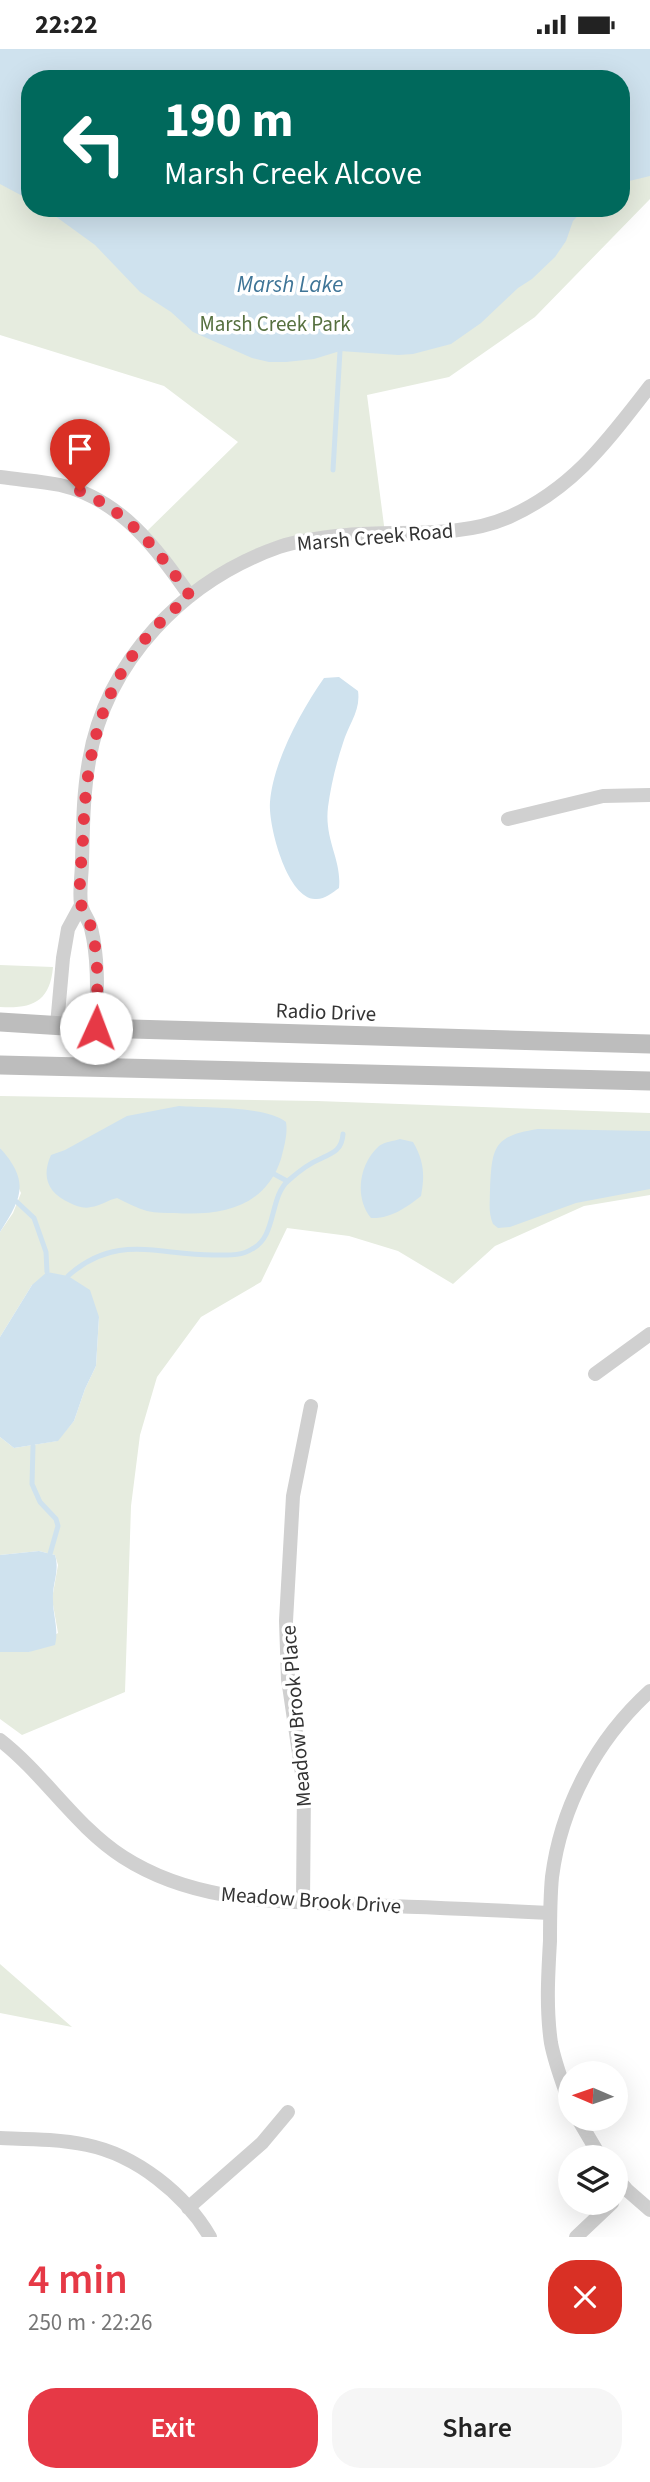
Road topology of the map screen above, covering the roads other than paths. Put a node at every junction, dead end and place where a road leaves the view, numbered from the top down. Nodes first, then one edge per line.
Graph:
1 (650, 386) edge
2 (0, 477) edge
3 (190, 596) junction
4 (650, 795) edge
5 (508, 819) dead end
6 (81, 905) junction
7 (0, 1022) edge
8 (57, 1025) junction
9 (96, 1028) junction
10 (650, 1044) edge
11 (0, 1065) edge
12 (650, 1081) edge
13 (650, 1334) edge
14 (594, 1374) dead end
15 (311, 1406) dead end
16 (650, 1691) edge
17 (0, 1740) edge
18 (303, 1902) junction
19 (550, 1913) junction
20 (558, 2064) edge
21 (288, 2112) dead end
22 (0, 2138) edge
23 (628, 2199) edge
24 (188, 2208) junction
25 (650, 2210) edge
26 (599, 2215) edge
27 (210, 2237) edge
28 (576, 2237) edge

1 - 3 street, Marsh Creek Road
2 - 3 street
3 - 6 street, Marsh Creek Road
4 - 5 street
6 - 8 street, Marsh Creek Road
6 - 9 street, Marsh Creek Road
7 - 8 main road, Radio Drive
8 - 9 main road, Radio Drive
9 - 10 main road, Radio Drive
11 - 12 main road
13 - 14 street
15 - 18 street, Meadow Brook Place
16 - 19 street
17 - 18 street, Meadow Brook Drive
18 - 19 street, Meadow Brook Drive
19 - 20 street
21 - 24 street
22 - 24 street
23 - 25 street
24 - 27 street
26 - 28 street

